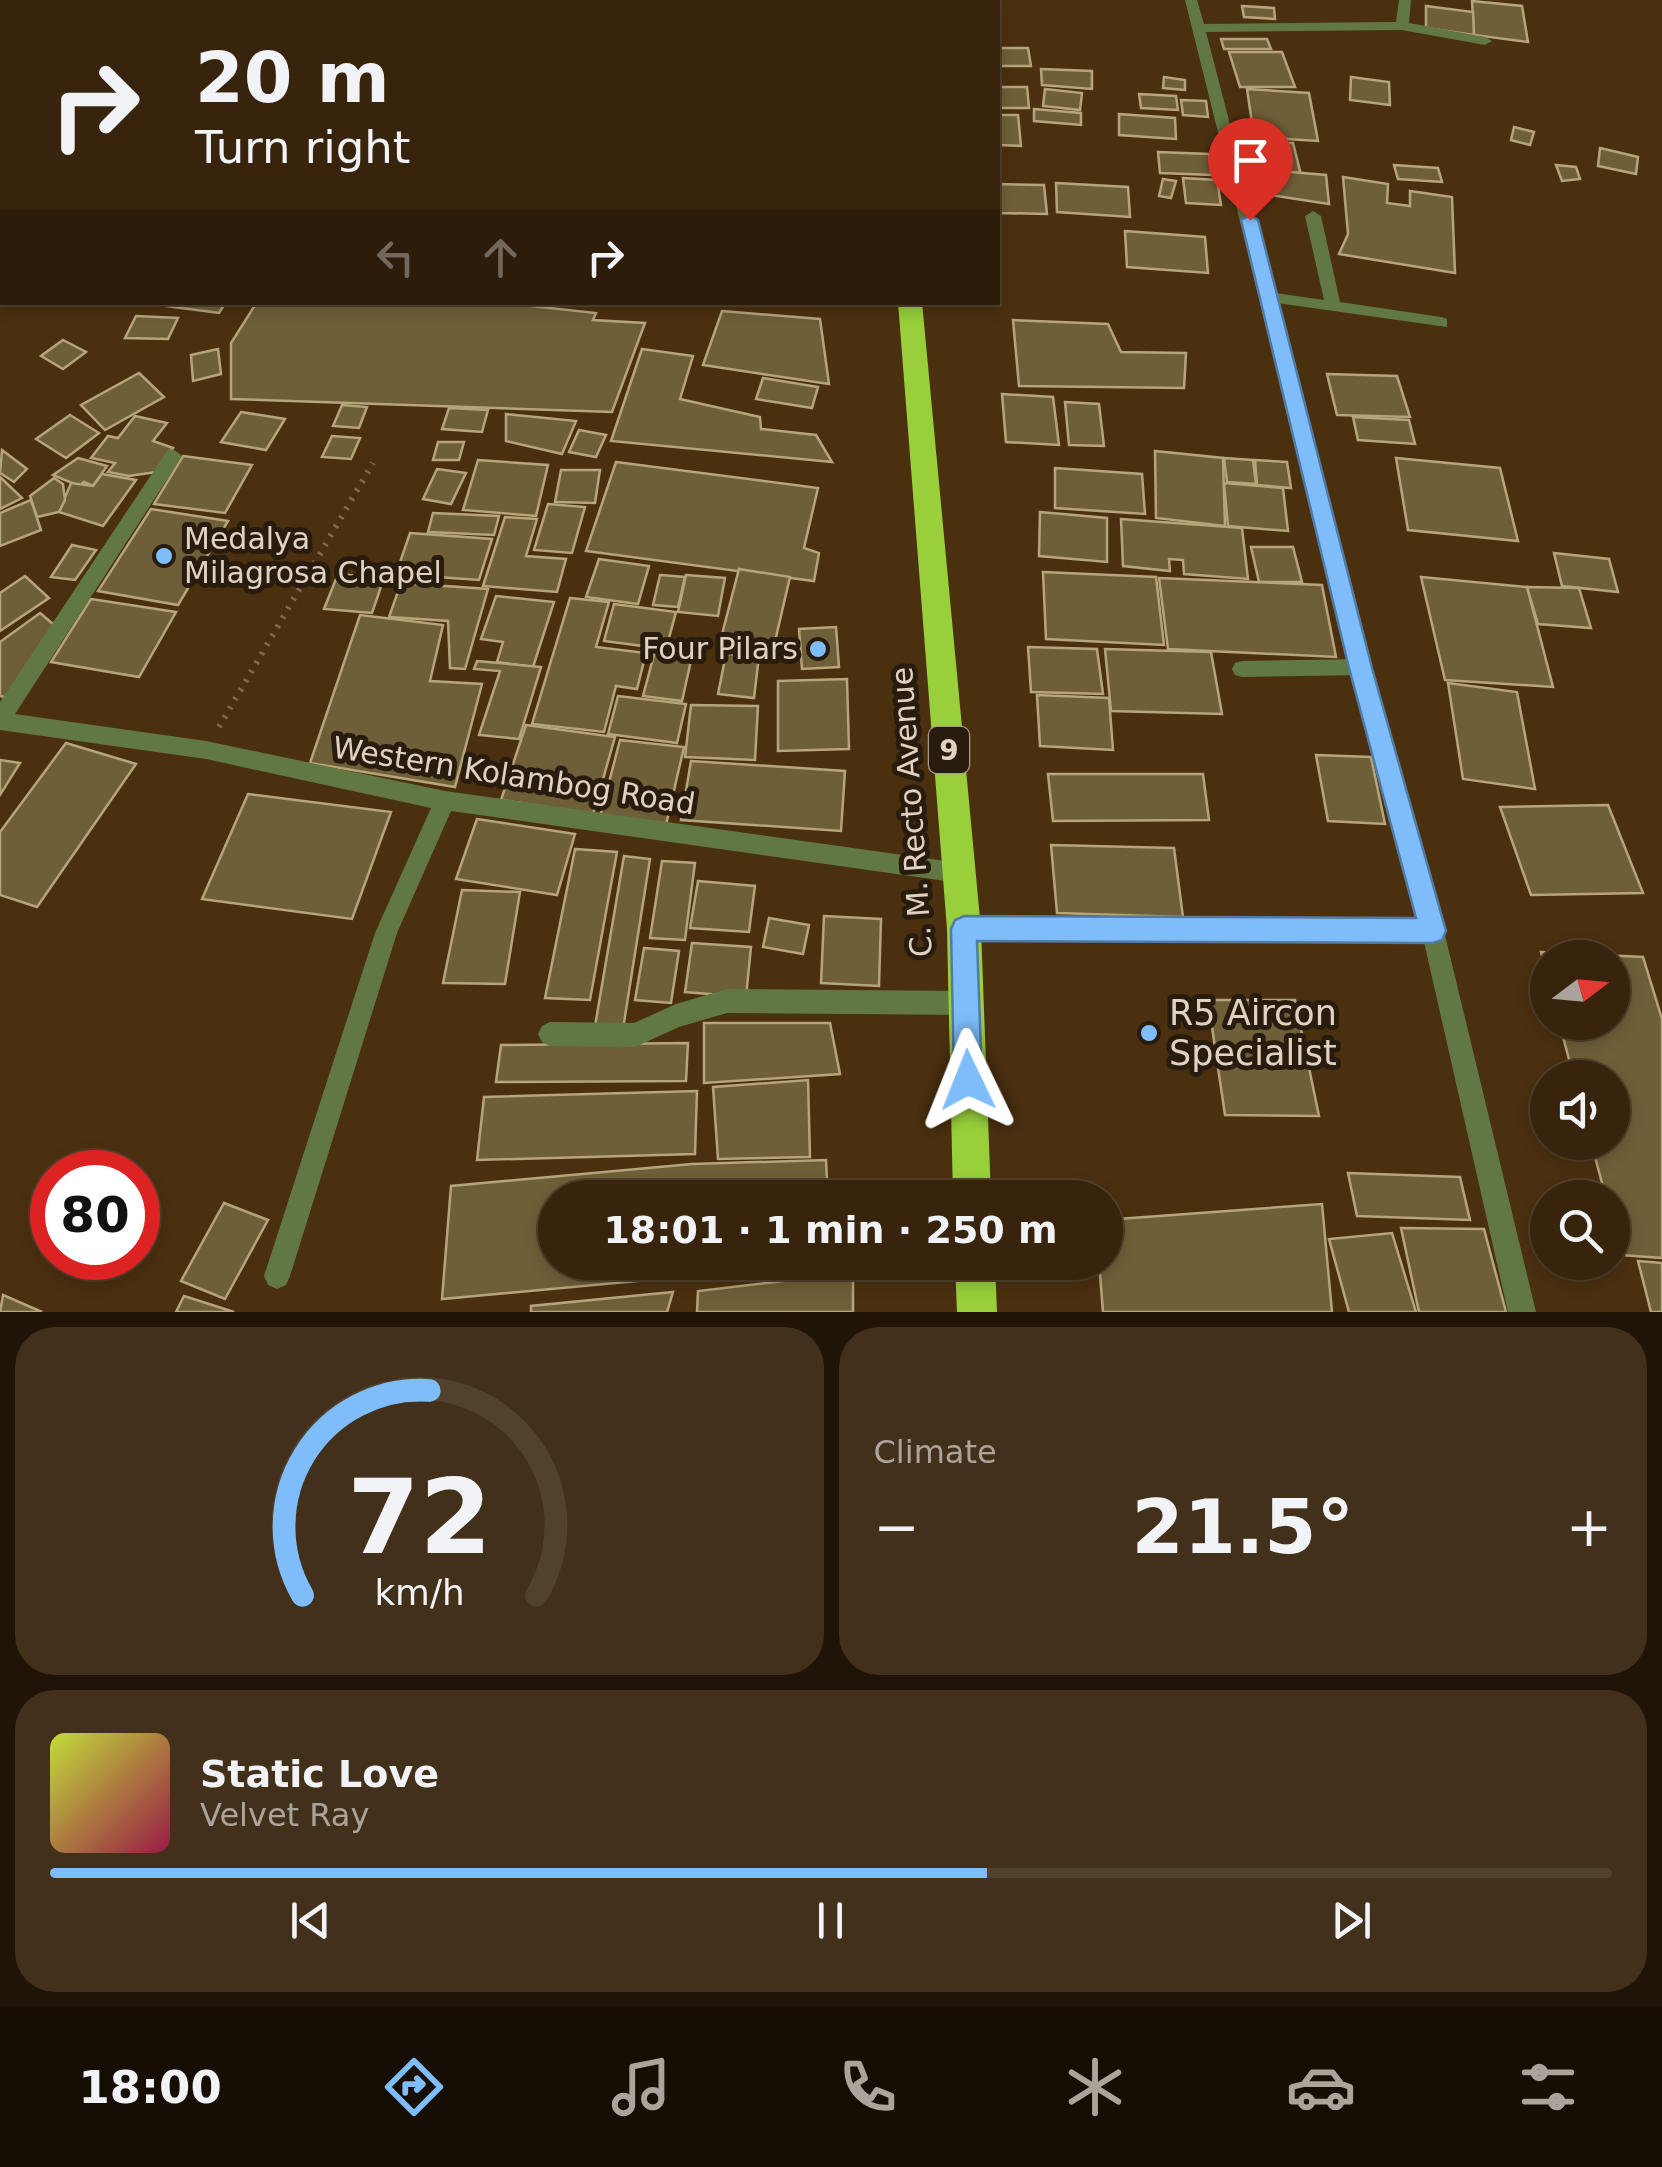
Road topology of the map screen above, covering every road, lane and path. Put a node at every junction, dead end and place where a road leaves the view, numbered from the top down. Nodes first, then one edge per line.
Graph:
1 (1192, 0) edge
2 (1405, 0) edge
3 (1402, 26) junction
4 (1200, 28) junction
5 (1485, 40) dead end
6 (1313, 216) dead end
7 (1269, 297) junction
8 (910, 305) edge
9 (1333, 306) junction
10 (1441, 323) dead end
11 (173, 456) dead end
12 (373, 463) dead end
13 (1242, 668) dead end
14 (1361, 668) junction
15 (0, 720) edge
16 (206, 750) junction
17 (445, 801) junction
18 (960, 874) junction
19 (964, 929) junction
20 (1433, 931) junction
21 (965, 1002) junction
22 (550, 1034) dead end
23 (971, 1180) edge
24 (277, 1276) dead end
25 (976, 1280) edge
26 (977, 1312) edge
27 (1522, 1312) edge

1 - 4 street
2 - 3 street
3 - 4 street
3 - 5 street
4 - 7 street
6 - 9 street
7 - 9 street
7 - 14 street
8 - 18 highway, C. M. Recto Avenue / 9
9 - 10 street
11 - 15 street
12 - 16 path
13 - 14 street
14 - 20 street
15 - 16 street, Western Kolambog Road
16 - 17 street, Western Kolambog Road
17 - 18 street, Western Kolambog Road
17 - 24 street
18 - 19 highway, C. M. Recto Avenue / 9
19 - 20 street
19 - 21 highway, C. M. Recto Avenue / 9
20 - 27 street
21 - 22 street
21 - 23 highway, C. M. Recto Avenue / 9
25 - 26 highway

